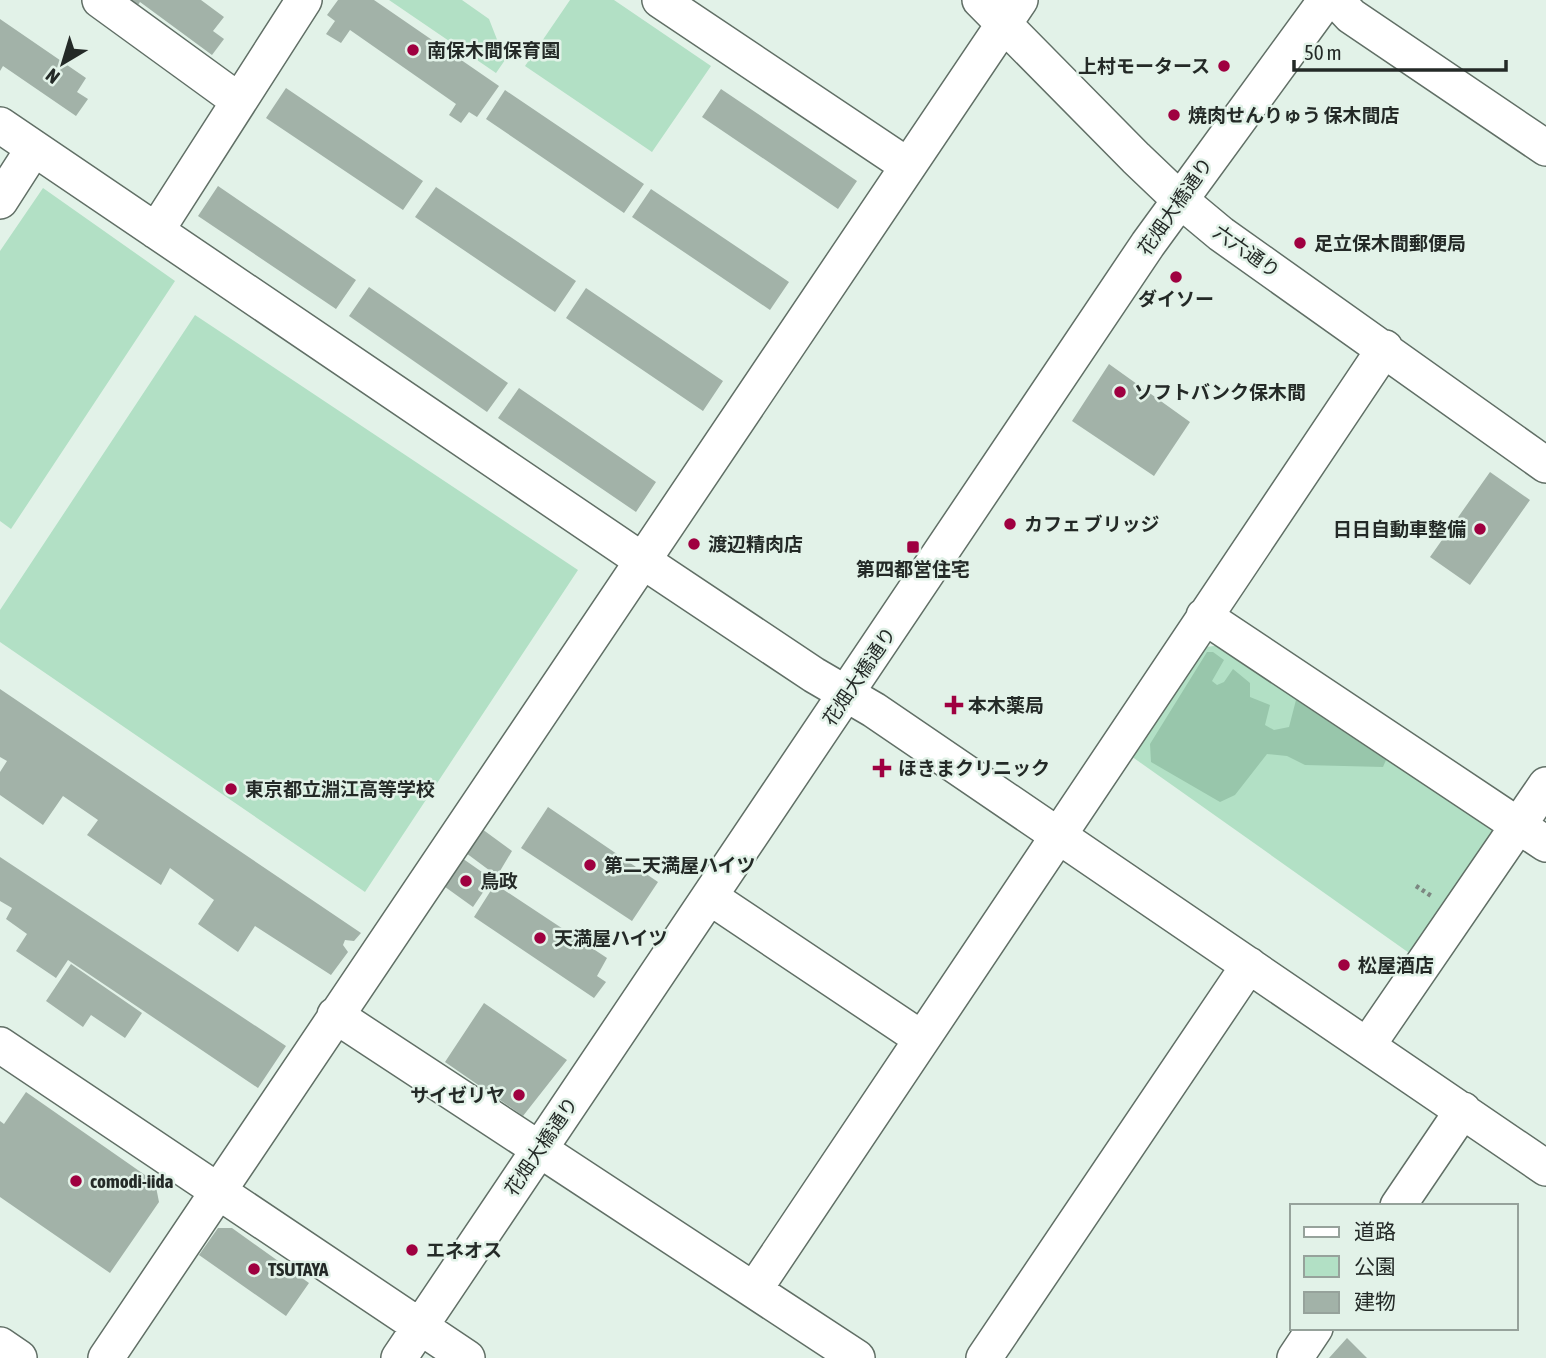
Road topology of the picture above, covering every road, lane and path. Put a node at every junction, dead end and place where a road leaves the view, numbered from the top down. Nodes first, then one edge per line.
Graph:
1 (100, 0) edge
2 (304, 0) edge
3 (660, 0) edge
4 (980, 0) edge
5 (1338, 5) edge
6 (1012, 12) edge
7 (239, 101) junction
8 (0, 125) edge
9 (34, 148) junction
10 (1546, 148) edge
11 (908, 166) junction
12 (1178, 199) junction
13 (0, 201) edge
14 (156, 231) junction
15 (1385, 348) junction
16 (1546, 465) edge
17 (643, 561) junction
18 (1204, 616) junction
19 (847, 694) junction
20 (1546, 785) edge
21 (1532, 834) edge
22 (1057, 835) junction
23 (710, 897) junction
24 (1249, 965) junction
25 (335, 1015) junction
26 (922, 1039) junction
27 (0, 1045) edge
28 (1367, 1046) junction
29 (1463, 1110) junction
30 (539, 1149) junction
31 (1546, 1168) edge
32 (217, 1191) junction
33 (1399, 1204) edge
34 (754, 1290) junction
35 (419, 1326) junction
36 (1314, 1330) edge
37 (0, 1345) edge
38 (19, 1358) edge
39 (106, 1358) edge
40 (399, 1358) edge
41 (467, 1358) edge
42 (857, 1358) edge
43 (984, 1358) edge
44 (1295, 1358) edge

1 - 7 street
2 - 7 street
3 - 11 street
4 - 6 street, 六六通り
5 - 10 street
5 - 12 street, 花畑大橋通り
6 - 11 street
6 - 12 street, 六六通り
7 - 14 street
8 - 9 street
9 - 13 street
9 - 14 street
11 - 17 street
12 - 15 street, 六六通り
12 - 19 street, 花畑大橋通り
14 - 17 street
15 - 16 street, 六六通り
15 - 18 street
17 - 19 street
17 - 25 street
18 - 21 street
18 - 22 street
19 - 22 street
19 - 23 street, 花畑大橋通り
20 - 21 street
21 - 28 street
22 - 24 street
22 - 26 street
23 - 26 street
23 - 30 street, 花畑大橋通り
24 - 28 street
24 - 43 street
25 - 30 street
25 - 32 street
26 - 34 street
27 - 32 street
28 - 29 street
29 - 31 street
29 - 33 street
30 - 34 street
30 - 35 street, 花畑大橋通り
32 - 35 street
32 - 39 street
34 - 42 street
35 - 40 street, 花畑大橋通り
35 - 41 street
36 - 44 street
37 - 38 street

